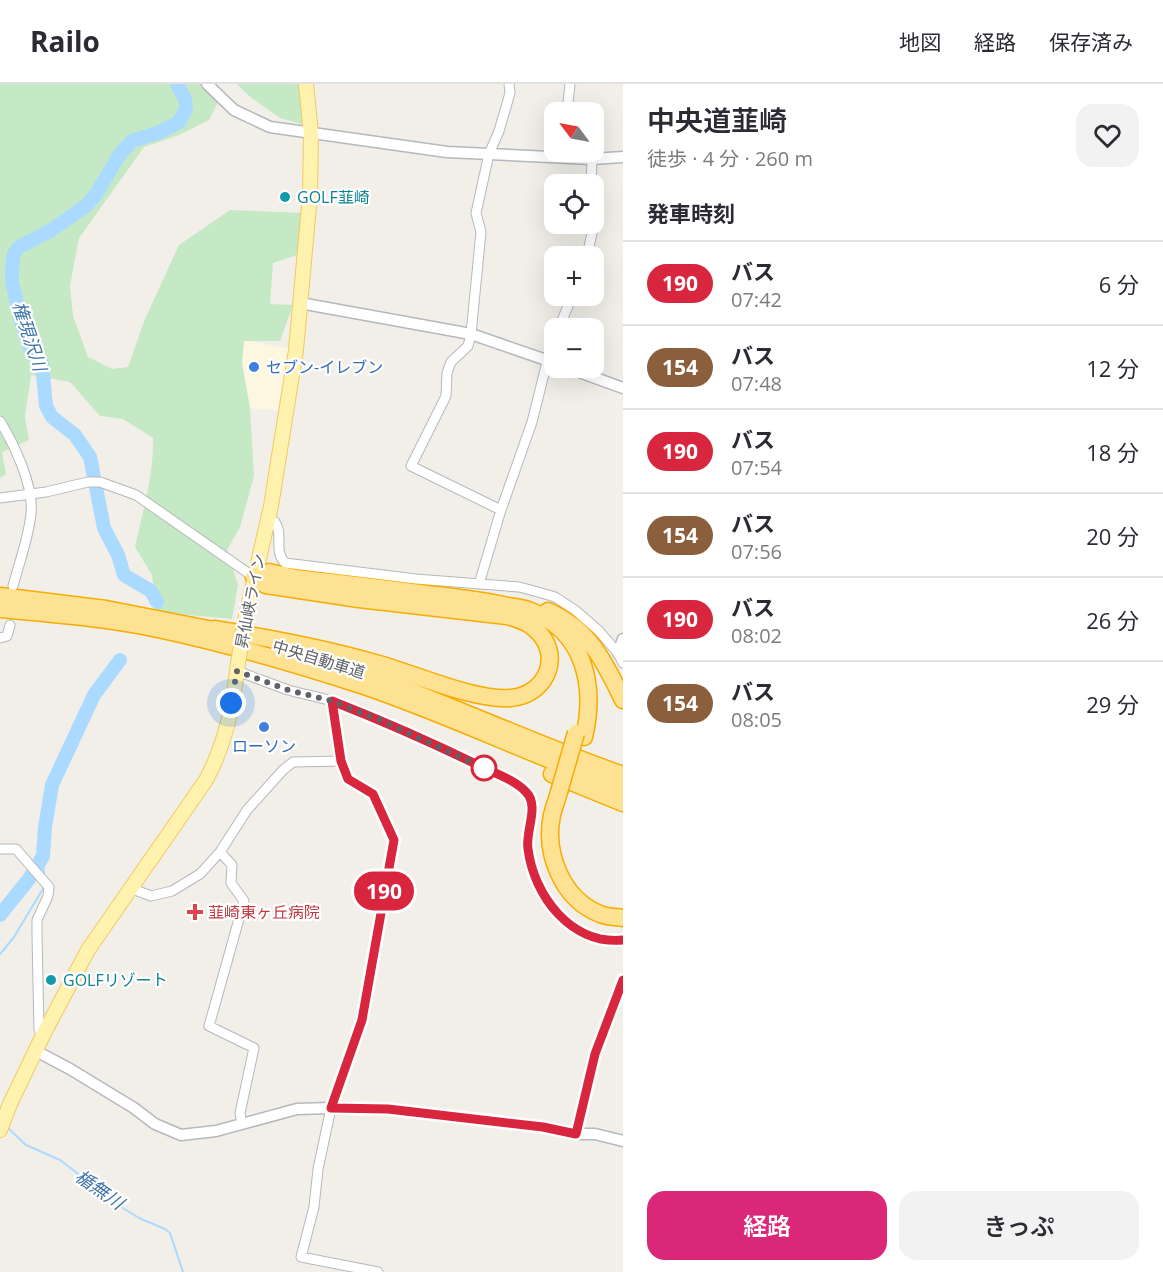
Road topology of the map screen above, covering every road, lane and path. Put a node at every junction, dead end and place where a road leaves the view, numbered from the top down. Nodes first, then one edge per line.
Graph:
1 (207, 84) edge
2 (306, 84) edge
3 (509, 84) edge
4 (570, 84) edge
5 (568, 102) edge
6 (311, 134) junction
7 (489, 154) junction
8 (544, 156) edge
9 (604, 157) edge
10 (623, 157) edge
11 (300, 303) junction
12 (471, 334) junction
13 (544, 359) edge
14 (546, 378) edge
15 (596, 378) edge
16 (623, 388) edge
17 (0, 421) edge
18 (31, 494) junction
19 (0, 498) edge
20 (501, 510) junction
21 (268, 521) junction
22 (254, 577) junction
23 (479, 584) junction
24 (6, 591) edge
25 (360, 592) junction
26 (0, 609) edge
27 (10, 625) dead end
28 (214, 629) junction
29 (623, 639) edge
30 (0, 640) edge
31 (621, 658) edge
32 (284, 661) junction
33 (237, 667) junction
34 (623, 700) edge
35 (332, 701) junction
36 (341, 761) junction
37 (623, 775) edge
38 (623, 788) edge
39 (563, 793) junction
40 (623, 803) edge
41 (0, 849) edge
42 (220, 852) junction
43 (130, 888) junction
44 (623, 909) edge
45 (623, 918) edge
46 (623, 940) edge
47 (623, 980) edge
48 (43, 1035) junction
49 (36, 1051) junction
50 (331, 1108) junction
51 (242, 1124) junction
52 (0, 1130) edge
53 (576, 1134) junction
54 (623, 1141) edge
55 (378, 1272) edge

1 - 6 street
2 - 6 main road, 昇仙峡ライン
3 - 7 street
4 - 5 street
6 - 7 street
6 - 11 main road, 昇仙峡ライン
7 - 8 street
7 - 12 street
9 - 10 street
11 - 12 street
11 - 21 main road, 昇仙峡ライン
12 - 13 street
12 - 20 street
14 - 20 street
15 - 16 street
17 - 18 street
18 - 19 street
18 - 22 street
18 - 24 street
20 - 23 street
21 - 22 main road, 昇仙峡ライン
21 - 23 street
22 - 25 highway
22 - 33 main road, 昇仙峡ライン, bridge
23 - 31 street
24 - 28 highway, 中央自動車道
25 - 28 highway
25 - 34 highway
25 - 39 highway, bridge
26 - 32 highway, 中央自動車道
27 - 30 street
28 - 37 highway, 中央自動車道
29 - 31 street
32 - 38 highway, 中央自動車道
32 - 40 highway
33 - 35 street
33 - 43 main road, 昇仙峡ライン
35 - 36 street
35 - 46 street
36 - 42 street
36 - 50 street
39 - 44 highway
39 - 45 highway
41 - 48 street
42 - 43 street
42 - 51 street
43 - 48 main road, 昇仙峡ライン
47 - 53 street
48 - 49 main road, 昇仙峡ライン
49 - 51 street
49 - 52 main road, 昇仙峡ライン
50 - 51 street
50 - 53 street
50 - 55 street
53 - 54 street

